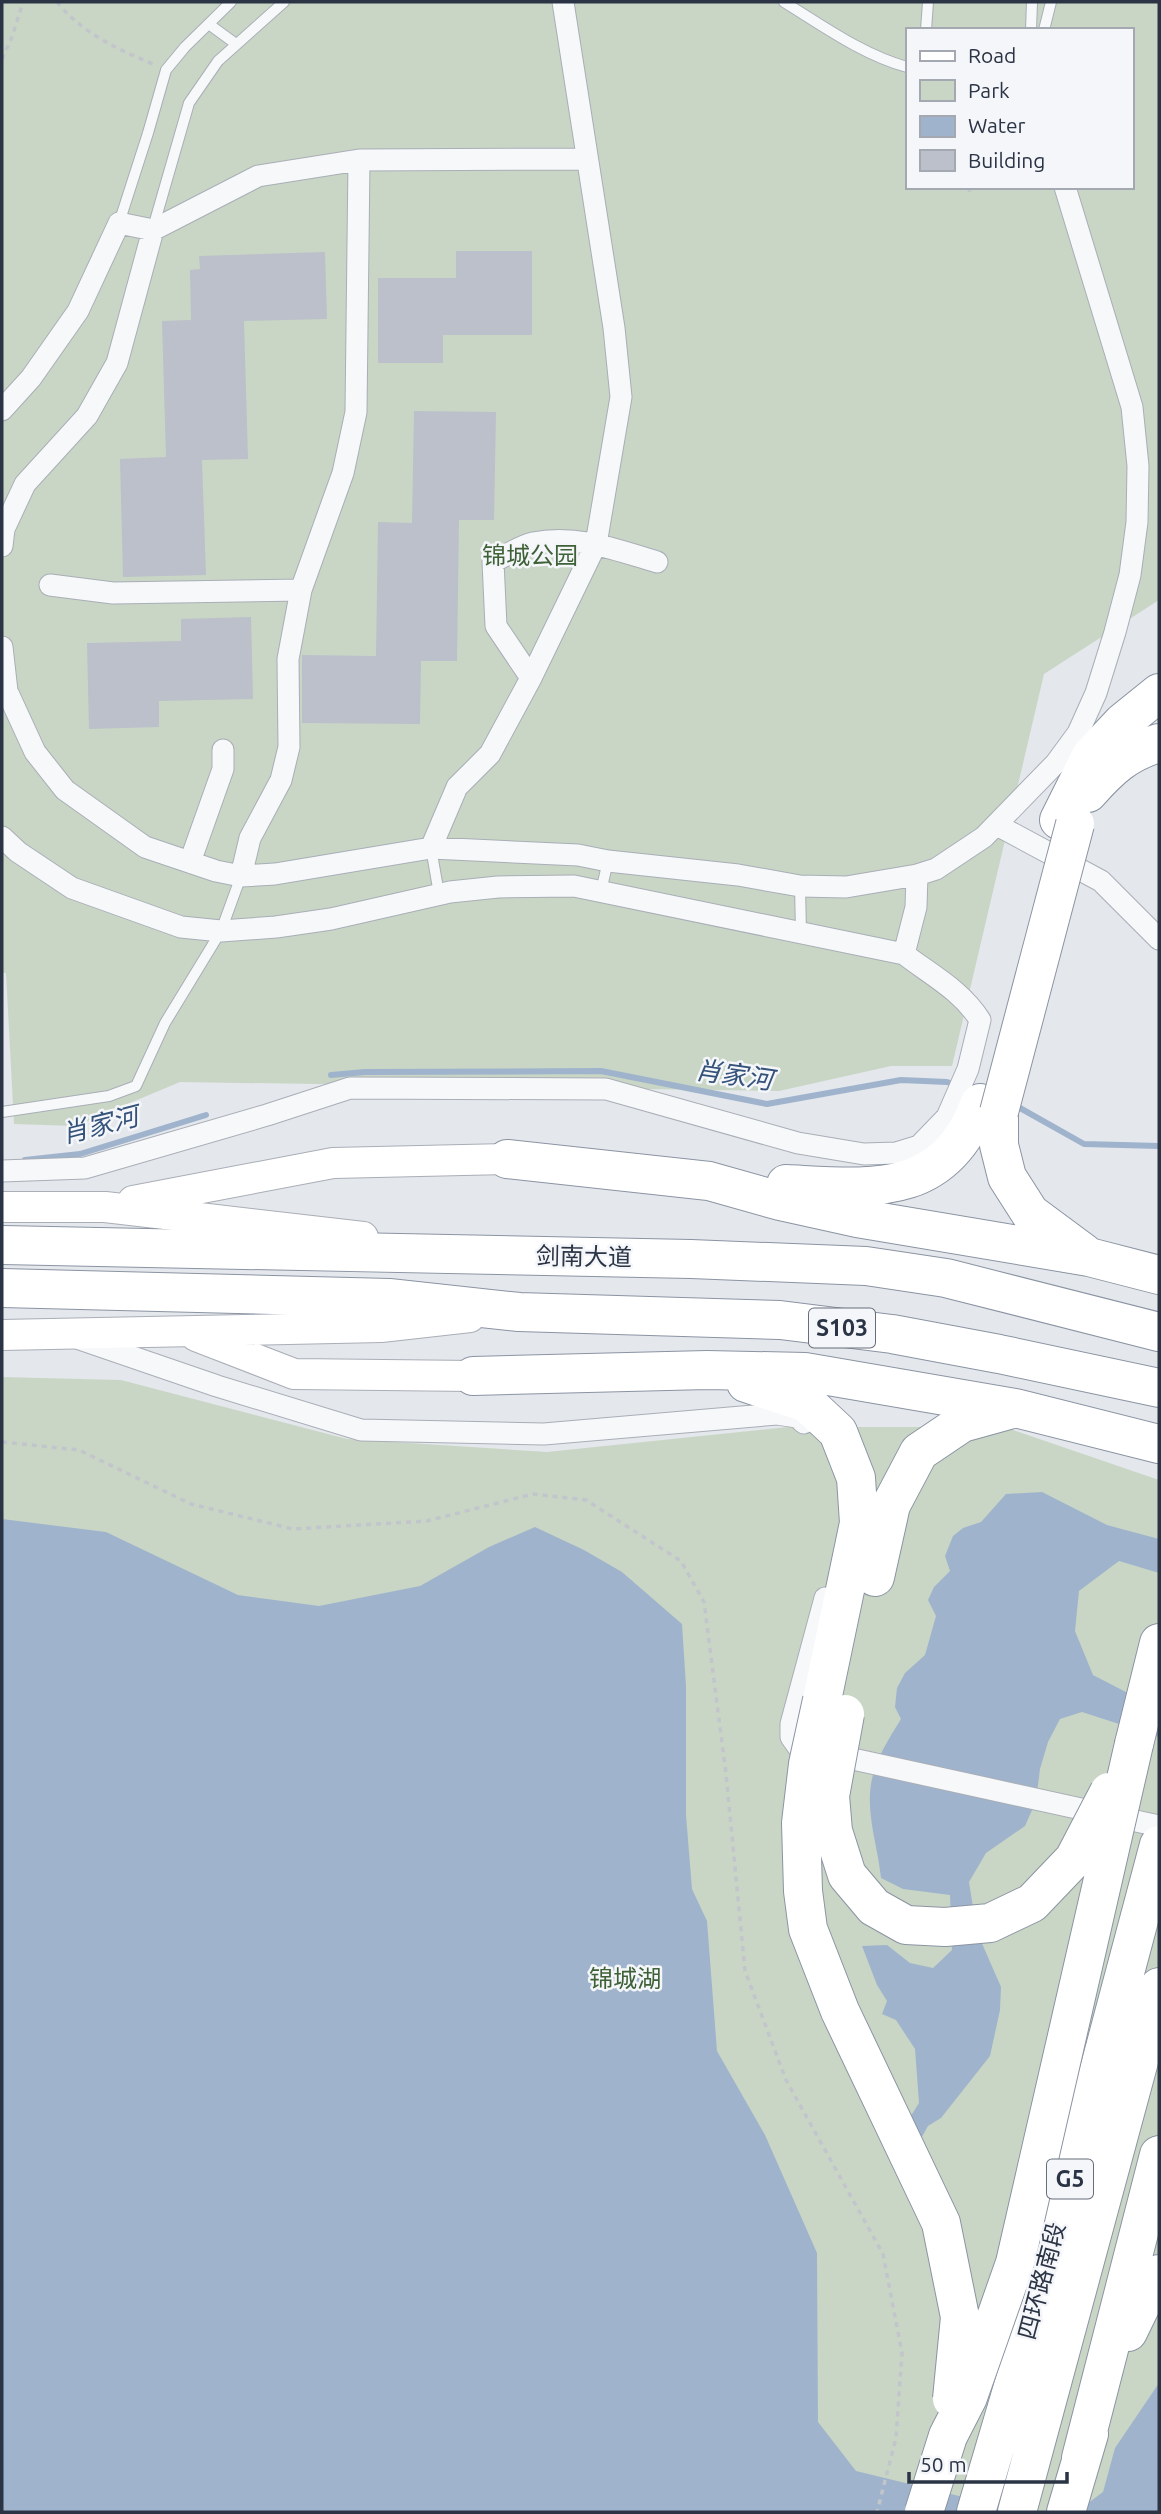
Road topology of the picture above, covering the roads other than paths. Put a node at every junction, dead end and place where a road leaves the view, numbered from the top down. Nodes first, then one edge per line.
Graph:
1 (231, 2) edge
2 (284, 2) edge
3 (563, 2) edge
4 (784, 2) edge
5 (928, 2) edge
6 (1032, 2) edge
7 (1051, 2) edge
8 (209, 25) junction
9 (926, 28) edge
10 (1031, 28) edge
11 (1044, 28) edge
12 (236, 44) junction
13 (906, 67) edge
14 (586, 159) junction
15 (359, 160) junction
16 (1066, 189) edge
17 (119, 223) junction
18 (153, 230) junction
19 (2, 410) edge
20 (596, 544) junction
21 (2, 546) edge
22 (657, 562) dead end
23 (50, 585) dead end
24 (301, 590) junction
25 (2, 647) edge
26 (531, 678) junction
27 (1159, 693) edge
28 (1159, 743) edge
29 (223, 750) dead end
30 (1067, 822) junction
31 (997, 825) junction
32 (2, 837) edge
33 (431, 848) junction
34 (608, 860) junction
35 (190, 862) junction
36 (917, 875) junction
37 (241, 876) junction
38 (800, 886) junction
39 (601, 891) junction
40 (439, 894) junction
41 (221, 931) junction
42 (801, 933) junction
43 (1159, 939) edge
44 (904, 954) junction
45 (976, 1096) junction
46 (2, 1112) edge
47 (507, 1159) joint
48 (2, 1171) edge
49 (709, 1181) junction
50 (2, 1207) edge
51 (105, 1207) junction
52 (2, 1245) edge
53 (527, 1256) junction
54 (1089, 1257) junction
55 (1159, 1275) edge
56 (2, 1289) edge
57 (519, 1312) junction
58 (179, 1330) junction
59 (1159, 1332) edge
60 (62, 1333) junction
61 (2, 1335) edge
62 (708, 1370) junction
63 (473, 1376) joint
64 (1159, 1388) edge
65 (1015, 1408) junction
66 (1159, 1444) edge
67 (1159, 1643) edge
68 (834, 1704) junction
69 (1133, 1744) junction
70 (1159, 1826) edge
71 (1159, 1845) edge
72 (1159, 1987) edge
73 (1159, 2155) edge
74 (1159, 2274) edge
75 (948, 2436) junction
76 (1081, 2458) junction
77 (924, 2512) edge
78 (976, 2512) edge
79 (1017, 2512) edge
80 (1066, 2512) edge

1 - 8 lane
2 - 12 lane
3 - 14 street
4 - 13 lane
5 - 9 lane
6 - 10 lane
7 - 11 lane
8 - 12 lane
8 - 17 lane
12 - 18 lane
14 - 15 street
14 - 20 street
15 - 18 street
15 - 24 street
16 - 31 street
17 - 18 street
17 - 19 street
18 - 21 street
20 - 22 street
20 - 26 street
20 - 26 street
23 - 24 street
24 - 37 street
25 - 35 street
26 - 33 street
27 - 30 highway
28 - 30 highway
29 - 35 street
30 - 45 highway, bridge
31 - 36 street
31 - 43 street
32 - 41 street
33 - 34 street
33 - 37 street
33 - 40 lane
34 - 38 street
34 - 39 lane
35 - 37 street
36 - 38 street
36 - 44 street
37 - 41 lane
38 - 42 lane
39 - 40 street
39 - 42 street
40 - 41 street
41 - 46 lane
42 - 44 street
44 - 45 street
45 - 48 street
45 - 49 highway
45 - 54 highway
47 - 49 highway
47 - 51 main road
49 - 54 highway
50 - 51 main road
51 - 53 main road
52 - 53 highway, 剑南大道
53 - 59 highway, 剑南大道
54 - 55 highway
56 - 57 highway
57 - 58 main road
57 - 64 highway, S103
58 - 60 main road
58 - 63 main road
60 - 61 main road
60 - 70 street
62 - 63 highway
62 - 65 highway
62 - 68 highway
65 - 66 highway
65 - 68 highway
67 - 69 highway
68 - 69 highway, bridge
68 - 75 highway, bridge
69 - 75 highway, bridge
71 - 78 highway, 四环路南段 / G5
72 - 79 highway, 四环路南段 / G5
73 - 76 highway
74 - 76 highway
75 - 77 highway, bridge
76 - 80 highway

